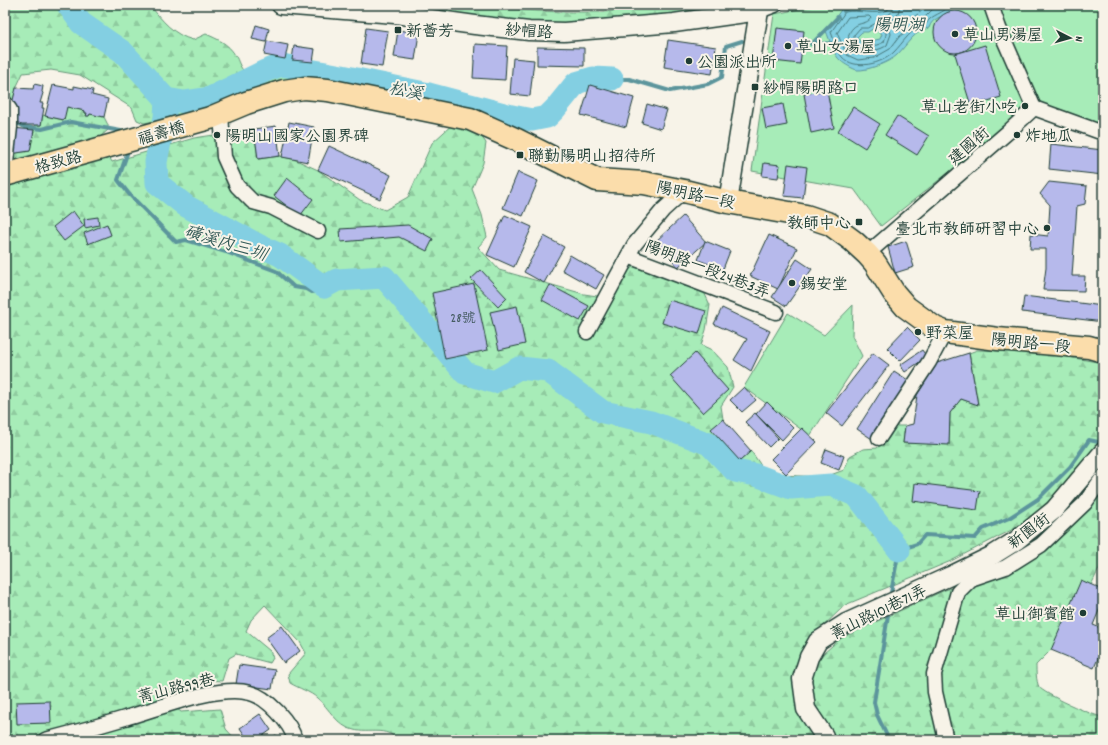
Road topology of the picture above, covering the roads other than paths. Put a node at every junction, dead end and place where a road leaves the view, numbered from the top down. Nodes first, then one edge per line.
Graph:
1 (281, 5) edge
2 (377, 5) edge
3 (991, 5) edge
4 (767, 8) edge
5 (395, 14) junction
6 (5, 103) edge
7 (1034, 108) junction
8 (215, 116) junction
9 (1103, 133) edge
10 (112, 146) joint
11 (5, 174) edge
12 (684, 191) junction
13 (728, 202) junction
14 (318, 231) dead end
15 (867, 254) junction
16 (628, 256) junction
17 (776, 312) dead end
18 (587, 332) dead end
19 (946, 332) junction
20 (1103, 351) edge
21 (879, 438) dead end
22 (1103, 452) edge
23 (1103, 477) edge
24 (954, 584) junction
25 (45, 740) edge
26 (295, 740) edge
27 (824, 740) edge
28 (946, 740) edge

1 - 5 street, 紗帽路
2 - 5 street
3 - 7 street
4 - 5 street, 紗帽路
4 - 13 street
6 - 11 street
7 - 9 street
7 - 15 street, 建國街
8 - 10 main road, 福壽橋
8 - 12 main road, 陽明路一段
8 - 14 street
10 - 11 main road, 格致路
12 - 13 main road, 陽明路一段
12 - 16 street
13 - 15 main road, 陽明路一段
15 - 19 main road, 陽明路一段
16 - 17 street, 陽明路一段24巷3弄
16 - 18 street
19 - 20 main road, 陽明路一段
19 - 21 street
22 - 24 street, 新園街
23 - 24 street, 新園街
24 - 27 street, 菁山路101巷71弄
24 - 28 street
25 - 26 street, 菁山路99巷

